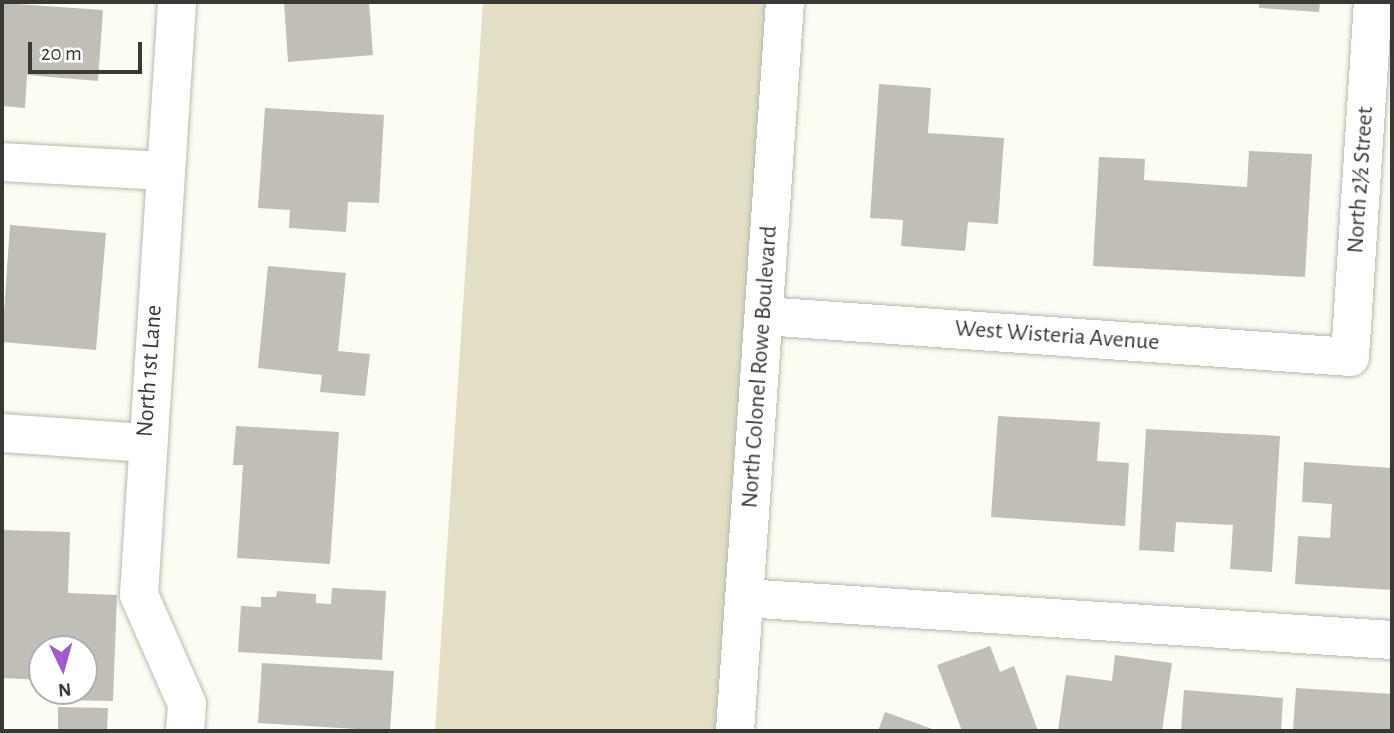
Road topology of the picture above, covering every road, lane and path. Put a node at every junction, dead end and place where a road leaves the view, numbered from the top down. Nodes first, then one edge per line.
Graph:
1 (177, 2) edge
2 (785, 2) edge
3 (1373, 2) edge
4 (2, 162) edge
5 (163, 171) junction
6 (764, 316) junction
7 (1350, 357) joint
8 (2, 433) edge
9 (146, 443) junction
10 (744, 598) junction
11 (1392, 640) edge
12 (185, 731) edge
13 (735, 731) edge

1 - 5 street, North 1st Lane
2 - 6 street, North Colonel Rowe Boulevard
3 - 7 street, North 2½ Street
4 - 5 street
5 - 9 street, North 1st Lane
6 - 7 street, West Wisteria Avenue
6 - 10 street, North Colonel Rowe Boulevard
8 - 9 street
9 - 12 street, North 1st Lane
10 - 11 street
10 - 13 street, North Colonel Rowe Boulevard

